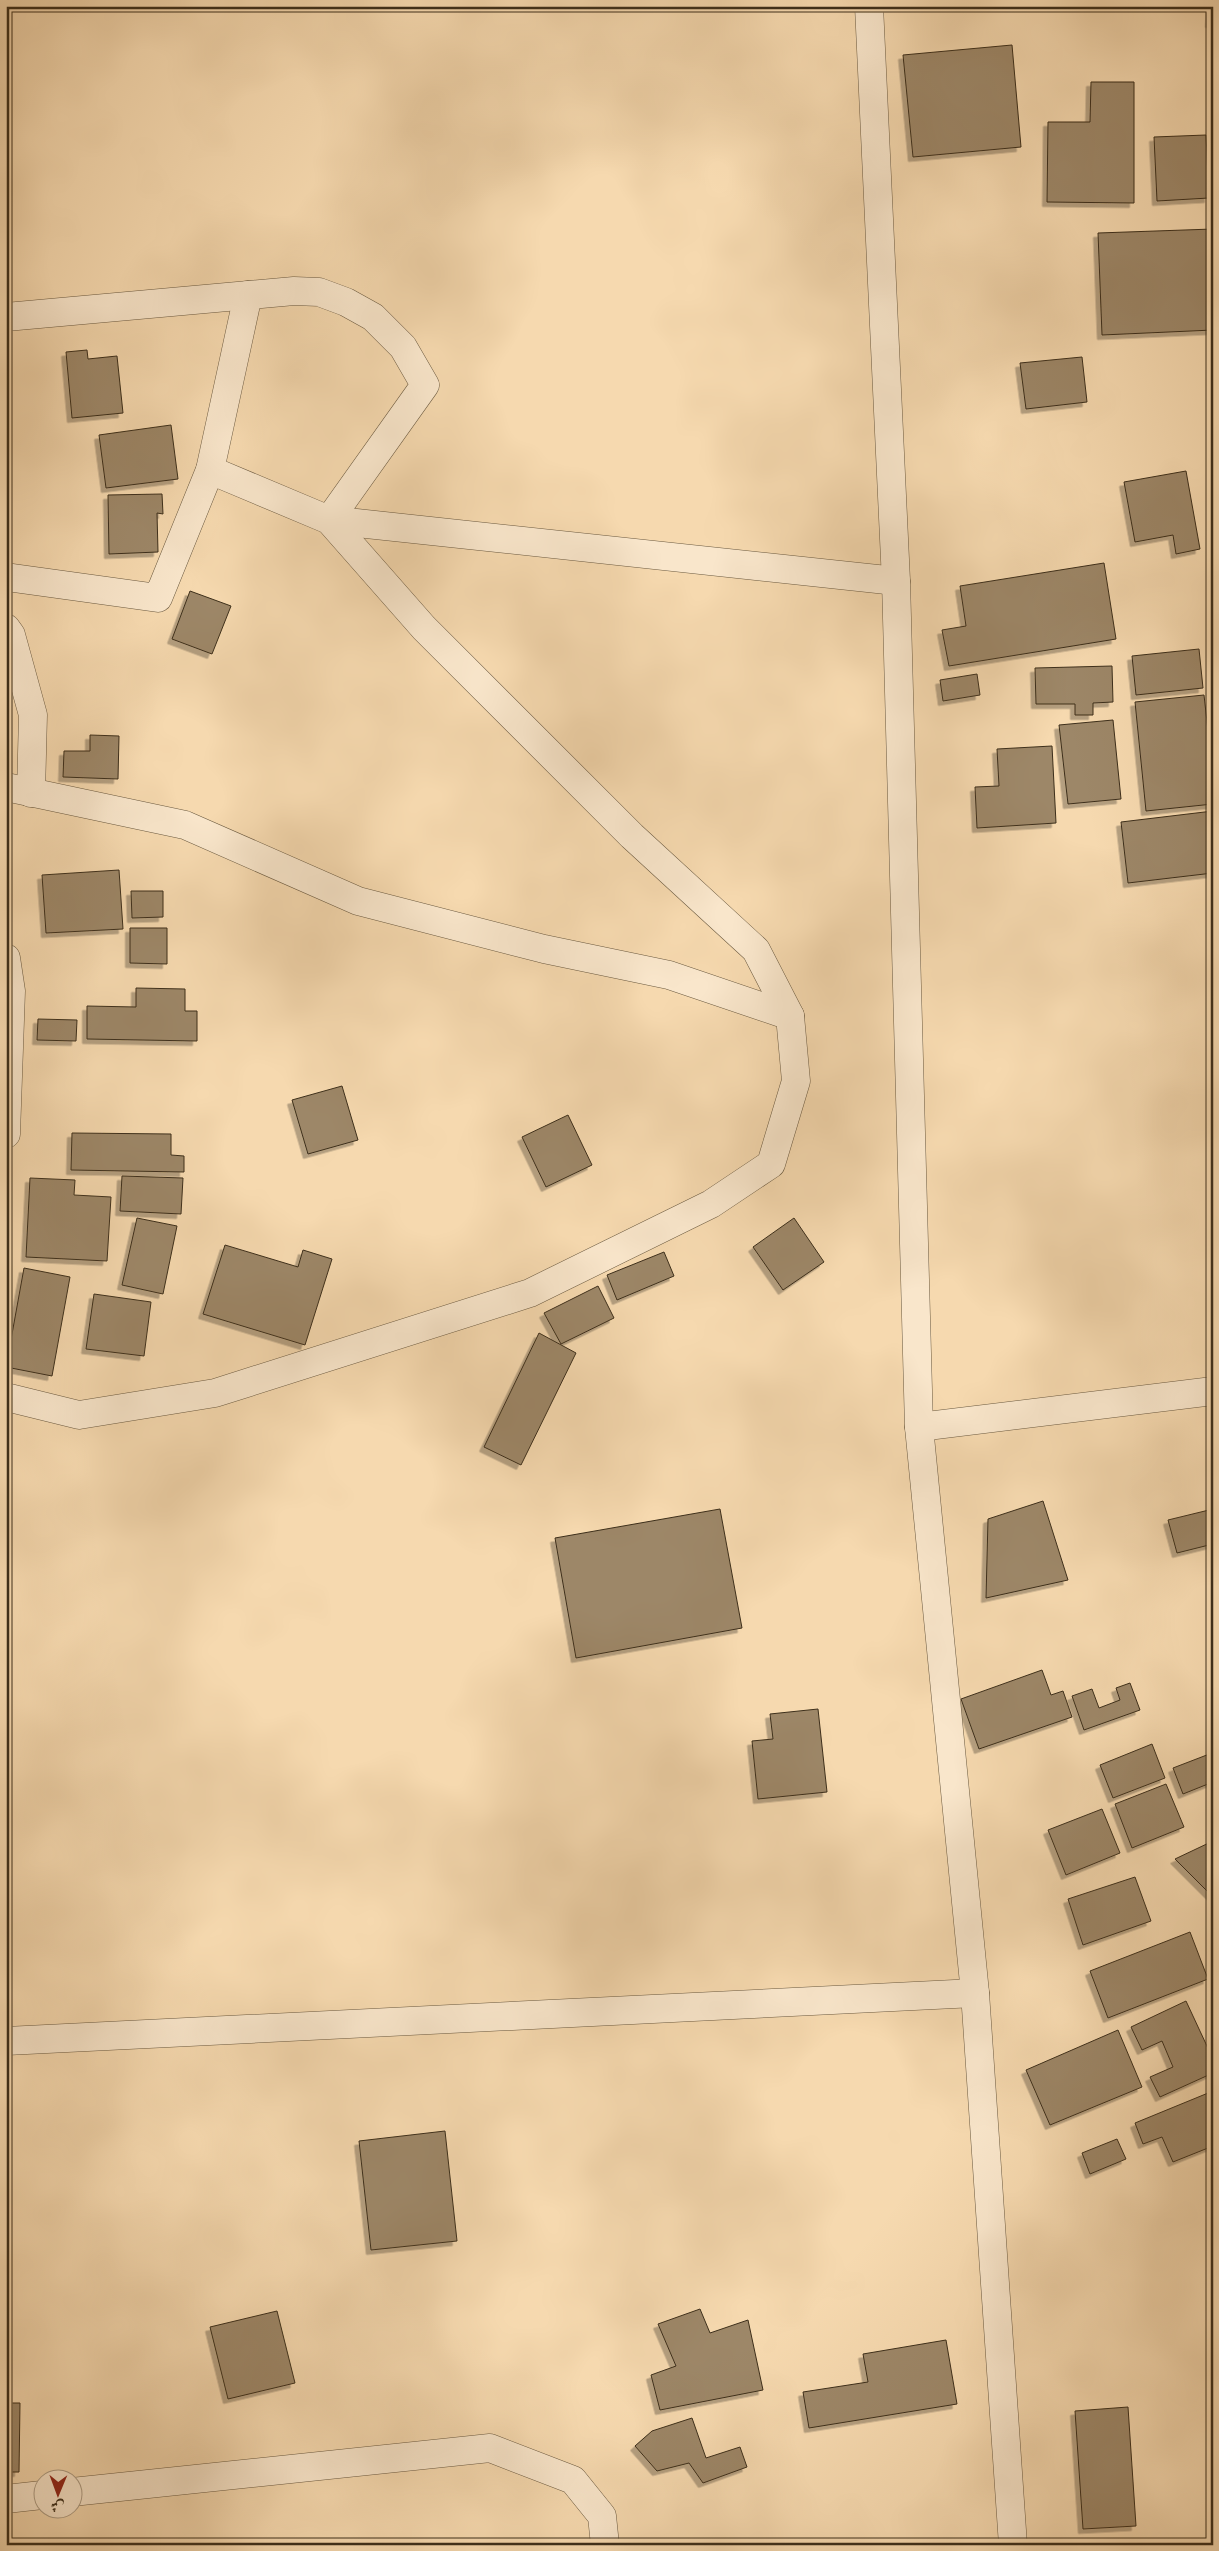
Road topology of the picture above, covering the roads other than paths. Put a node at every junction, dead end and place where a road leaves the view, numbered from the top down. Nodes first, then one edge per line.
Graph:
1 (868, 6) edge
2 (248, 295) junction
3 (6, 318) edge
4 (210, 470) junction
5 (329, 520) junction
6 (6, 577) edge
7 (896, 581) junction
8 (6, 628) edge
9 (19, 790) edge
10 (6, 958) edge
11 (790, 1016) junction
12 (6, 1134) edge
13 (1213, 1391) edge
14 (6, 1397) edge
15 (919, 1427) junction
16 (975, 1994) junction
17 (6, 2041) edge
18 (82, 2491) edge
19 (32, 2496) edge
20 (6, 2499) edge
21 (605, 2545) edge
22 (1013, 2545) edge

1 - 7 street
2 - 3 street
2 - 4 street
2 - 5 street
4 - 5 street
4 - 6 street
5 - 7 street
5 - 11 street
7 - 15 street
8 - 9 street
9 - 11 street
10 - 12 street
11 - 14 street
13 - 15 street
15 - 16 street
16 - 17 street
16 - 22 street
18 - 21 street
19 - 20 street

